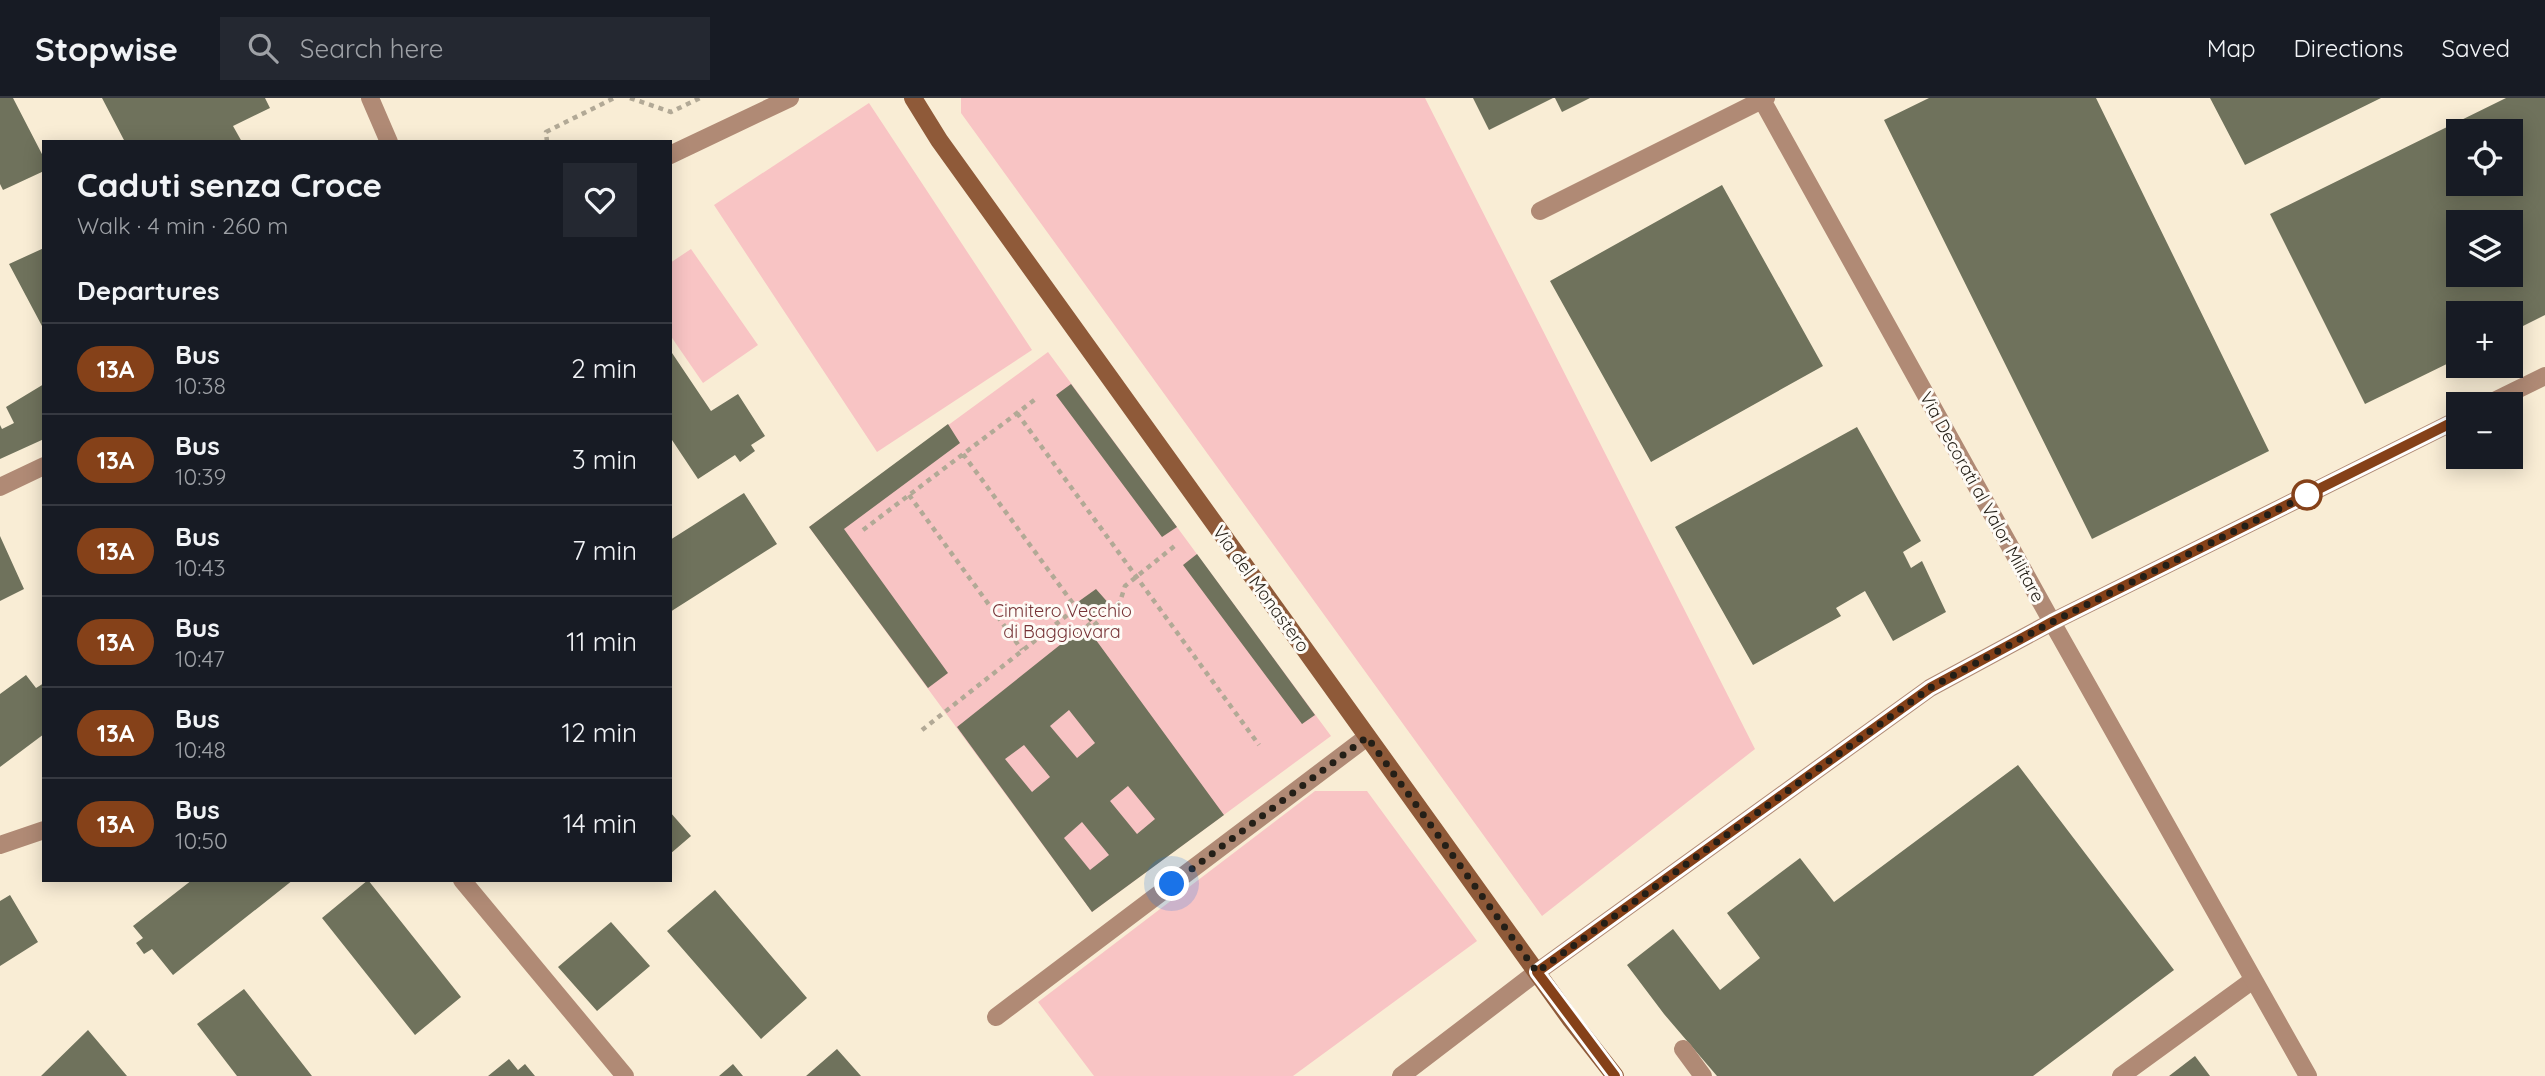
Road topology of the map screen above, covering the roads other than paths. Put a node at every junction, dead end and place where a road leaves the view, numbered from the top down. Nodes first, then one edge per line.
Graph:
1 (370, 98) edge
2 (790, 98) edge
3 (913, 98) edge
4 (1764, 99) edge
5 (388, 140) edge
6 (672, 154) edge
7 (1540, 211) dead end
8 (2545, 376) edge
9 (2512, 392) edge
10 (2446, 425) edge
11 (42, 467) edge
12 (0, 487) edge
13 (2052, 622) junction
14 (1367, 737) junction
15 (42, 831) edge
16 (0, 845) edge
17 (464, 882) edge
18 (1537, 972) junction
19 (2253, 980) junction
20 (996, 1017) dead end
21 (1683, 1049) dead end
22 (625, 1076) edge
23 (1401, 1076) edge
24 (1615, 1076) edge
25 (1703, 1076) edge
26 (2121, 1076) edge
27 (2308, 1076) edge

1 - 5 street
2 - 6 street
3 - 14 main road, Via del Monastero
4 - 7 street
4 - 13 street, Via Decorati al Valor Militare
8 - 9 street
10 - 13 street
11 - 12 street
13 - 18 street
13 - 19 street, Via Decorati al Valor Militare
14 - 18 main road, Via del Monastero
14 - 20 street
15 - 16 street
17 - 22 street
18 - 23 street
18 - 24 main road, Via del Monastero
19 - 26 street
19 - 27 street, Via Decorati al Valor Militare
21 - 25 street

